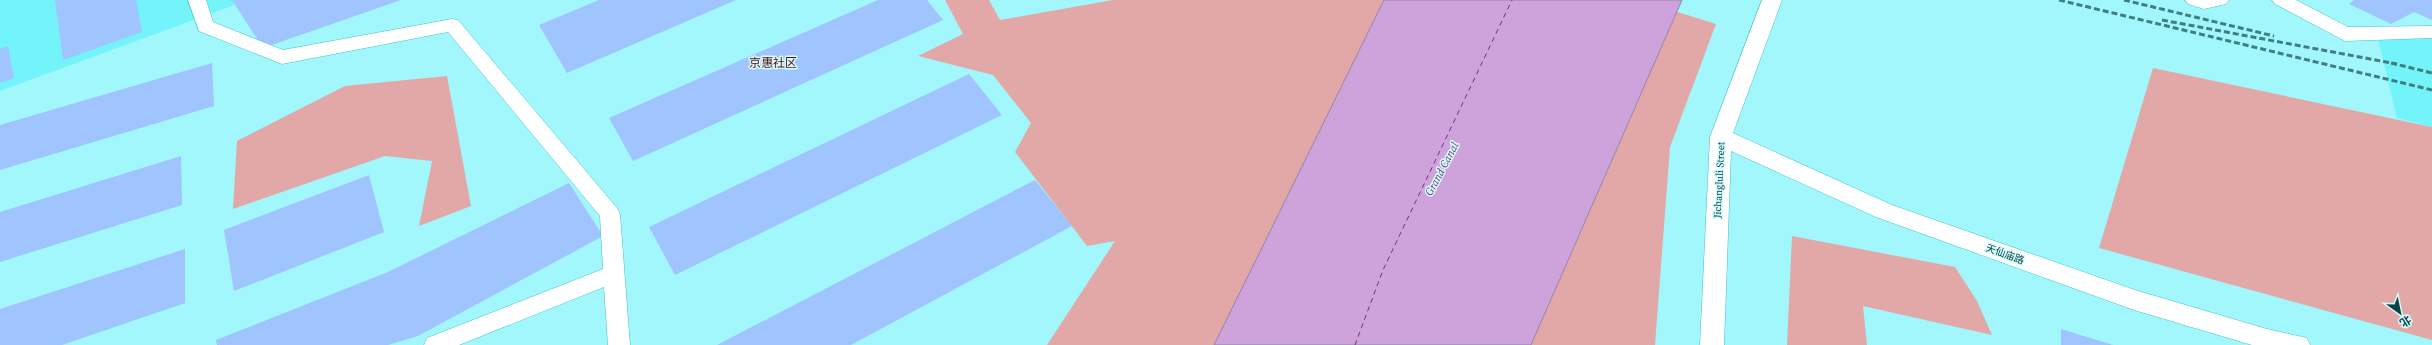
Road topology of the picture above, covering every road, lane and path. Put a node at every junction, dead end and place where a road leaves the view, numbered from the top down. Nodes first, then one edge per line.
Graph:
1 (197, 0) edge
2 (1772, 0) edge
3 (2194, 0) edge
4 (2220, 0) edge
5 (2281, 0) edge
6 (2432, 32) edge
7 (1721, 137) junction
8 (613, 274) junction
9 (435, 345) edge
10 (619, 345) edge
11 (1712, 345) edge
12 (2298, 345) edge

1 - 8 lane
2 - 7 street, Jichangluli Street
3 - 4 lane
5 - 6 lane
7 - 11 street, Jichangluli Street
7 - 12 street, 天仙庙路
8 - 9 lane
8 - 10 lane

